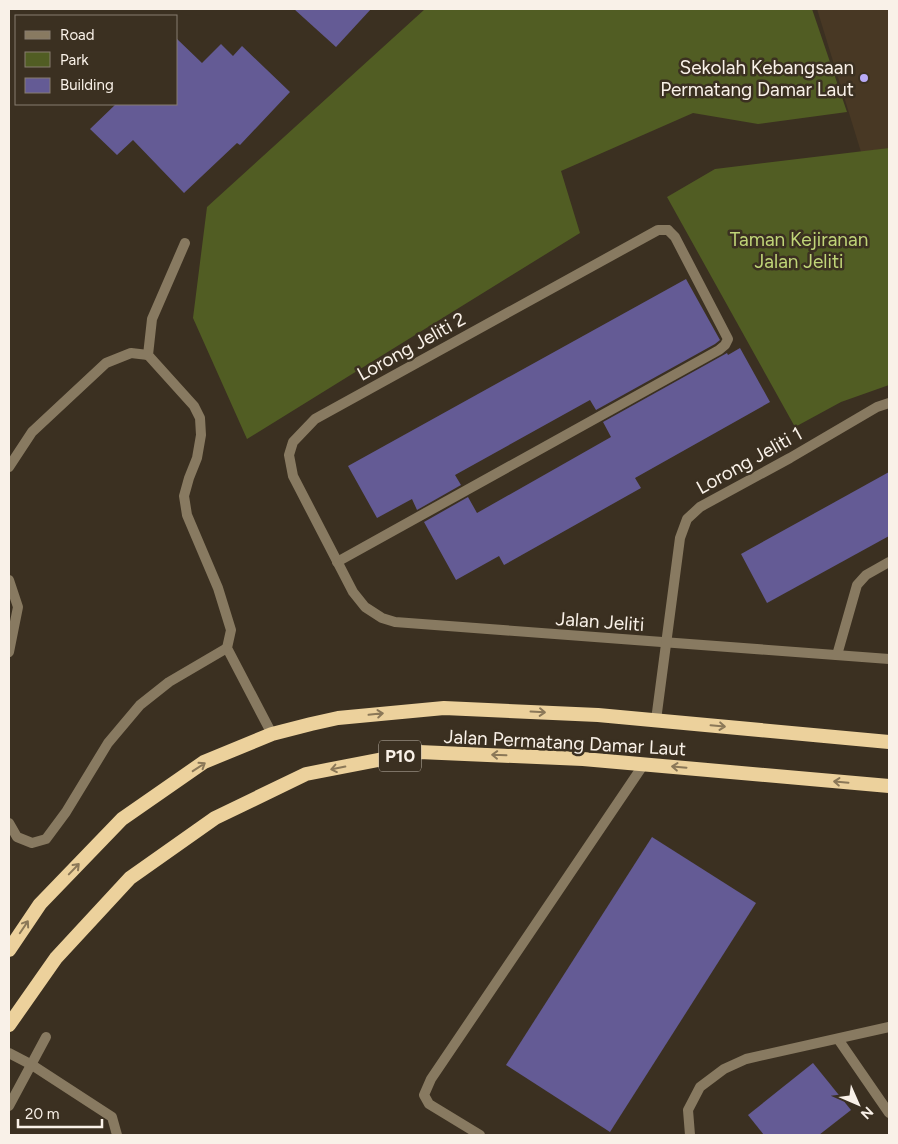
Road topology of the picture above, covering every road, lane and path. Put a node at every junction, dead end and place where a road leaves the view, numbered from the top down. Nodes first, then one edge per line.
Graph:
1 (185, 243) dead end
2 (148, 355) junction
3 (889, 403) edge
4 (9, 466) edge
5 (337, 562) junction
6 (889, 562) edge
7 (9, 580) edge
8 (666, 643) junction
9 (227, 648) junction
10 (9, 652) edge
11 (837, 655) junction
12 (889, 659) edge
13 (656, 720) junction
14 (272, 734) junction
15 (889, 742) edge
16 (644, 764) junction
17 (889, 786) edge
18 (9, 823) edge
19 (9, 950) edge
20 (9, 1025) edge
21 (889, 1027) edge
22 (46, 1037) dead end
23 (838, 1039) junction
24 (9, 1053) edge
25 (32, 1065) junction
26 (9, 1106) edge
27 (889, 1113) edge
28 (117, 1135) edge
29 (480, 1135) edge
30 (690, 1135) edge

1 - 2 street
2 - 4 street
2 - 9 street
3 - 8 street, Lorong Jeliti 1
5 - 5 street, Lorong Jeliti 2
5 - 8 street, Jalan Jeliti
6 - 11 street
7 - 10 street
8 - 11 street, Jalan Jeliti
8 - 13 street, Lorong Jeliti 1
9 - 14 street
9 - 18 street
11 - 12 street, Jalan Jeliti
14 -> 13 highway, Jalan Permatang Damar Laut / P10
13 -> 15 highway, Jalan Permatang Damar Laut / P10
19 -> 14 highway, Jalan Permatang Damar Laut / P10
17 -> 16 highway, Jalan Permatang Damar Laut / P10
16 -> 20 highway, Jalan Permatang Damar Laut / P10
16 - 29 street
21 - 23 street
22 - 25 street
23 - 27 street
23 - 30 street
24 - 25 street
25 - 26 street
25 - 28 street

